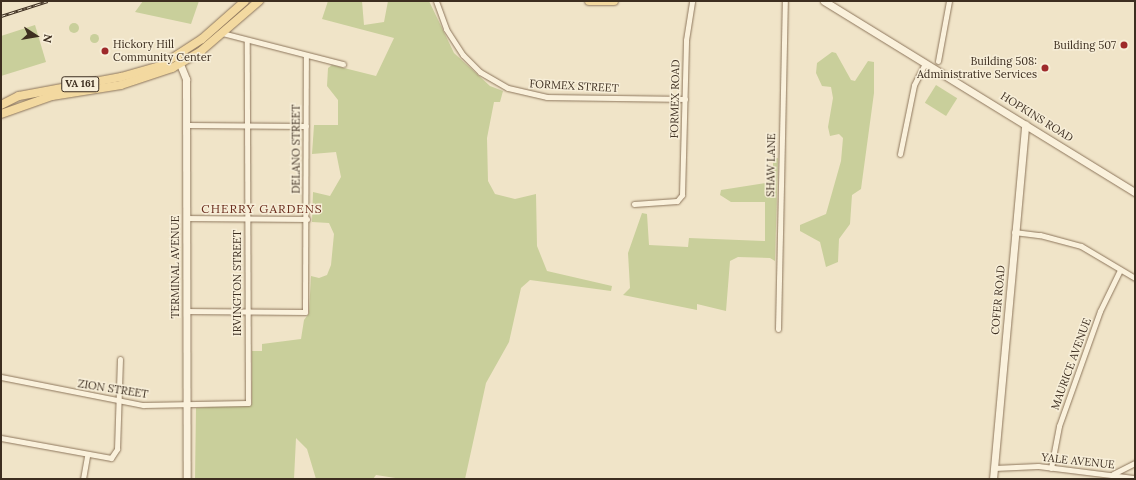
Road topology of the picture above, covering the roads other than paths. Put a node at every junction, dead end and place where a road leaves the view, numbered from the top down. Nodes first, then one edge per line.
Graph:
1 (245, 1) edge
2 (259, 1) edge
3 (436, 1) edge
4 (589, 1) edge
5 (614, 1) edge
6 (692, 1) edge
7 (785, 1) edge
8 (824, 1) edge
9 (949, 1) edge
10 (222, 33) junction
11 (247, 42) junction
12 (306, 57) junction
13 (179, 60) junction
14 (938, 62) dead end
15 (343, 64) dead end
16 (924, 65) junction
17 (90, 82) junction
18 (103, 88) junction
19 (19, 96) junction
20 (685, 99) junction
21 (22, 104) junction
22 (1, 105) edge
23 (1, 114) edge
24 (1025, 124) junction
25 (187, 125) junction
26 (247, 125) junction
27 (306, 126) junction
28 (900, 154) dead end
29 (1135, 192) edge
30 (634, 204) dead end
31 (186, 218) junction
32 (248, 218) junction
33 (306, 219) junction
34 (1014, 232) junction
35 (1120, 270) junction
36 (1135, 278) edge
37 (247, 311) junction
38 (186, 312) junction
39 (778, 329) dead end
40 (120, 360) dead end
41 (1, 377) edge
42 (118, 402) junction
43 (248, 403) joint
44 (186, 405) junction
45 (1, 438) edge
46 (87, 456) junction
47 (1135, 463) edge
48 (994, 468) junction
49 (1051, 468) junction
50 (1110, 475) junction
51 (1135, 478) edge
52 (83, 479) edge
53 (187, 479) edge
54 (993, 479) edge

1 - 13 main road, VA 161
2 - 10 main road, VA 161
3 - 20 street, FORMEX STREET
4 - 5 main road
6 - 20 street, FORMEX ROAD
7 - 39 street, SHAW LANE
8 - 16 street, HOPKINS ROAD
9 - 14 street
10 - 11 street
10 - 13 main road, VA 161
11 - 12 street
11 - 26 street, IRVINGTON STREET
12 - 15 street
12 - 27 street, DELANO STREET
13 - 17 main road, VA 161
13 - 18 main road, VA 161
13 - 25 street, TERMINAL AVENUE
16 - 24 street, HOPKINS ROAD
16 - 28 street
17 - 18 main road
17 - 19 main road, VA 161
18 - 21 main road, VA 161
19 - 21 street
19 - 22 main road, VA 161
20 - 30 street, FORMEX ROAD
21 - 23 main road, VA 161
24 - 29 street, HOPKINS ROAD
24 - 34 street, COFER ROAD
25 - 26 street
25 - 31 street, TERMINAL AVENUE
26 - 27 street
26 - 32 street, IRVINGTON STREET
27 - 33 street, DELANO STREET
31 - 32 street
31 - 38 street, TERMINAL AVENUE
32 - 33 street
32 - 37 street, IRVINGTON STREET
33 - 37 street, DELANO STREET
34 - 35 street
34 - 48 street, COFER ROAD
35 - 36 street
35 - 49 street, MAURICE AVENUE
37 - 38 street
37 - 43 street, IRVINGTON STREET
38 - 44 street, TERMINAL AVENUE
40 - 42 street
41 - 42 street, ZION STREET
42 - 44 street, ZION STREET
42 - 46 street
43 - 44 street, ZION STREET
44 - 53 street, TERMINAL AVENUE
45 - 46 street
46 - 52 street
47 - 50 street
48 - 49 street, YALE AVENUE
48 - 54 street, COFER ROAD
49 - 50 street, YALE AVENUE
50 - 51 street, YALE AVENUE

